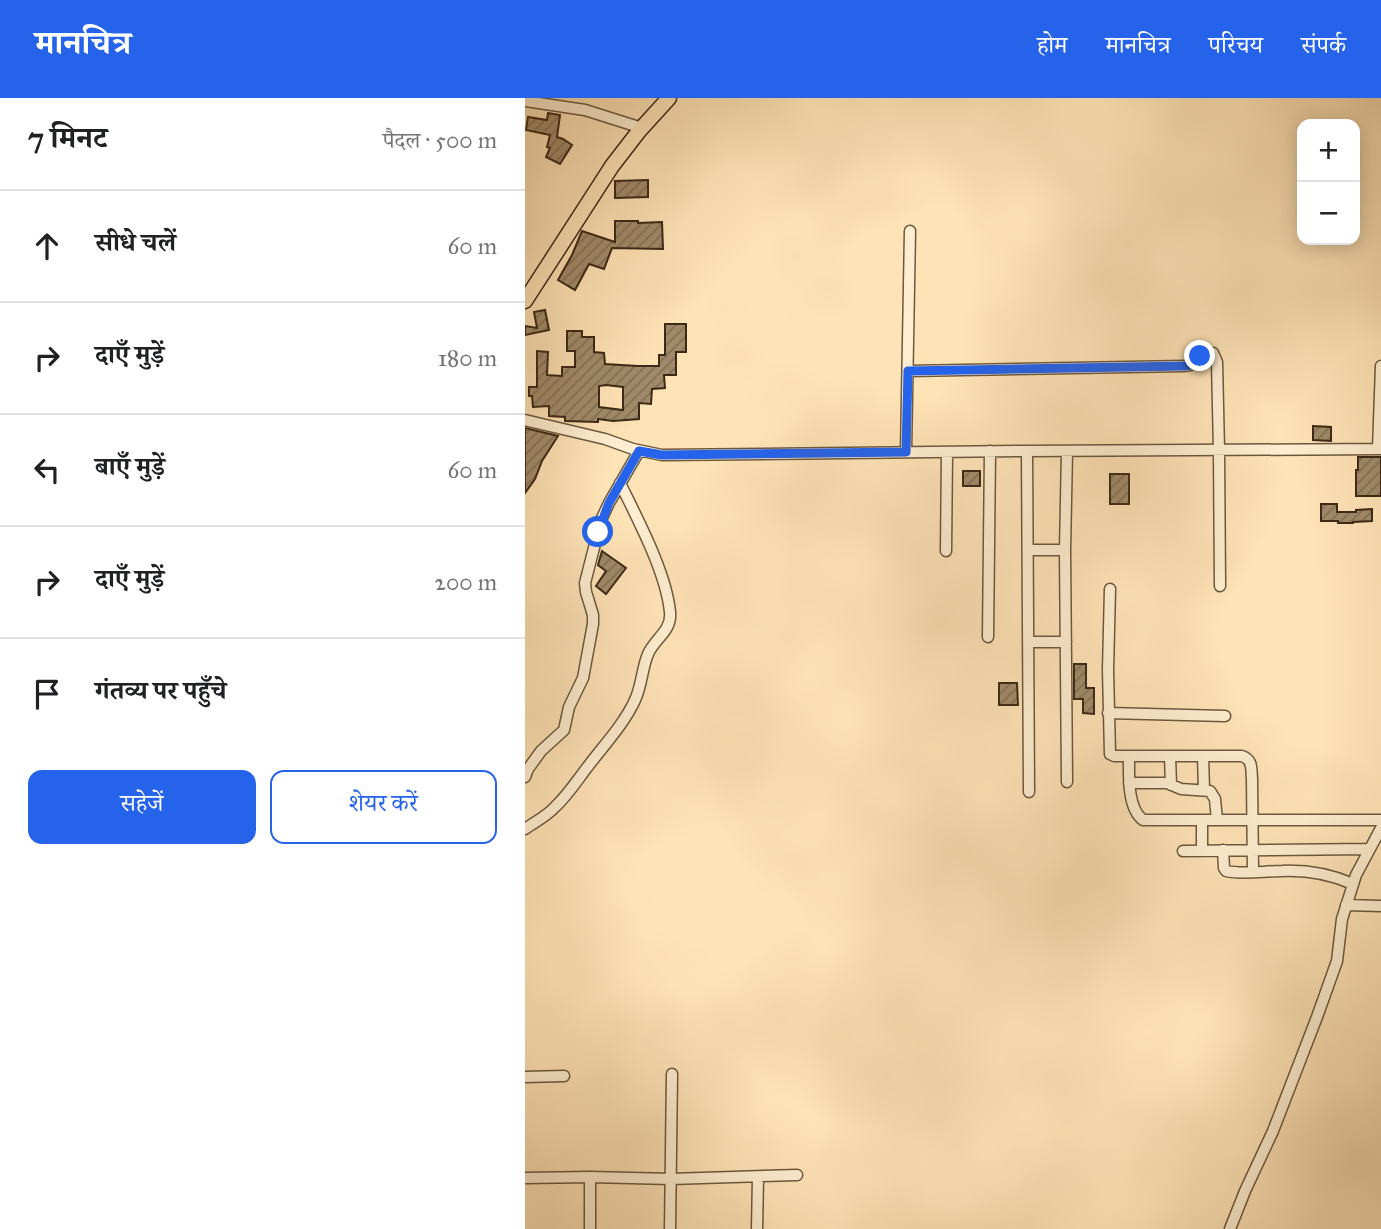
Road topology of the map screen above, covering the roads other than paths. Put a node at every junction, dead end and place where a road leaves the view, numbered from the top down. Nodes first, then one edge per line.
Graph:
1 (669, 98) edge
2 (525, 101) edge
3 (642, 128) junction
4 (910, 231) dead end
5 (525, 301) edge
6 (1381, 366) edge
7 (908, 371) junction
8 (525, 420) edge
9 (1379, 449) edge
10 (639, 451) junction
11 (990, 451) junction
12 (1027, 451) junction
13 (1067, 451) junction
14 (1219, 451) junction
15 (906, 452) junction
16 (947, 452) junction
17 (620, 483) junction
18 (1028, 550) junction
19 (1065, 550) junction
20 (946, 551) dead end
21 (1220, 586) dead end
22 (1110, 589) dead end
23 (988, 637) dead end
24 (1028, 642) junction
25 (1066, 642) junction
26 (1108, 713) junction
27 (1226, 716) dead end
28 (1129, 756) junction
29 (1170, 756) junction
30 (1203, 756) junction
31 (525, 777) edge
32 (1067, 782) dead end
33 (1129, 783) junction
34 (1171, 785) junction
35 (1204, 790) junction
36 (1029, 792) dead end
37 (1202, 820) junction
38 (1217, 820) junction
39 (1381, 820) edge
40 (1252, 821) junction
41 (1381, 828) edge
42 (525, 829) edge
43 (1370, 849) junction
44 (1202, 850) junction
45 (1223, 850) junction
46 (1253, 850) junction
47 (1183, 851) dead end
48 (1252, 873) junction
49 (1353, 884) junction
50 (1346, 905) junction
51 (1381, 905) edge
52 (672, 1074) dead end
53 (564, 1076) dead end
54 (525, 1077) edge
55 (797, 1175) dead end
56 (590, 1177) junction
57 (758, 1177) junction
58 (525, 1178) edge
59 (671, 1179) junction
60 (590, 1229) edge
61 (670, 1229) edge
62 (757, 1229) edge
63 (1230, 1229) edge

1 - 3 main road
2 - 3 street
3 - 5 main road
4 - 7 street
6 - 9 street
7 - 14 street
7 - 15 street
8 - 10 street
9 - 14 street
10 - 15 street
10 - 17 street
11 - 12 street
11 - 16 street
11 - 23 street
12 - 13 street
12 - 18 street
13 - 14 street
13 - 19 street
14 - 21 street
15 - 16 street
16 - 20 street
17 - 31 street
17 - 42 street
18 - 19 street
18 - 24 street
19 - 25 street
22 - 26 street
24 - 25 street
24 - 36 street
25 - 32 street
26 - 27 street
26 - 28 street
28 - 29 street
28 - 33 street
29 - 30 street
29 - 34 street
30 - 35 street
30 - 40 street
33 - 34 street
33 - 37 street
34 - 35 street
35 - 38 street
37 - 38 street
37 - 44 street
38 - 40 street
39 - 40 street
40 - 46 street
41 - 43 street
43 - 46 street
43 - 49 street
44 - 45 street
44 - 47 street
45 - 46 street
45 - 48 street
46 - 48 street
48 - 49 street
49 - 50 street
50 - 51 street
50 - 63 street
52 - 59 street
53 - 54 street
55 - 57 street
56 - 58 street
56 - 59 street
56 - 60 street
57 - 59 street
57 - 62 street
59 - 61 street

